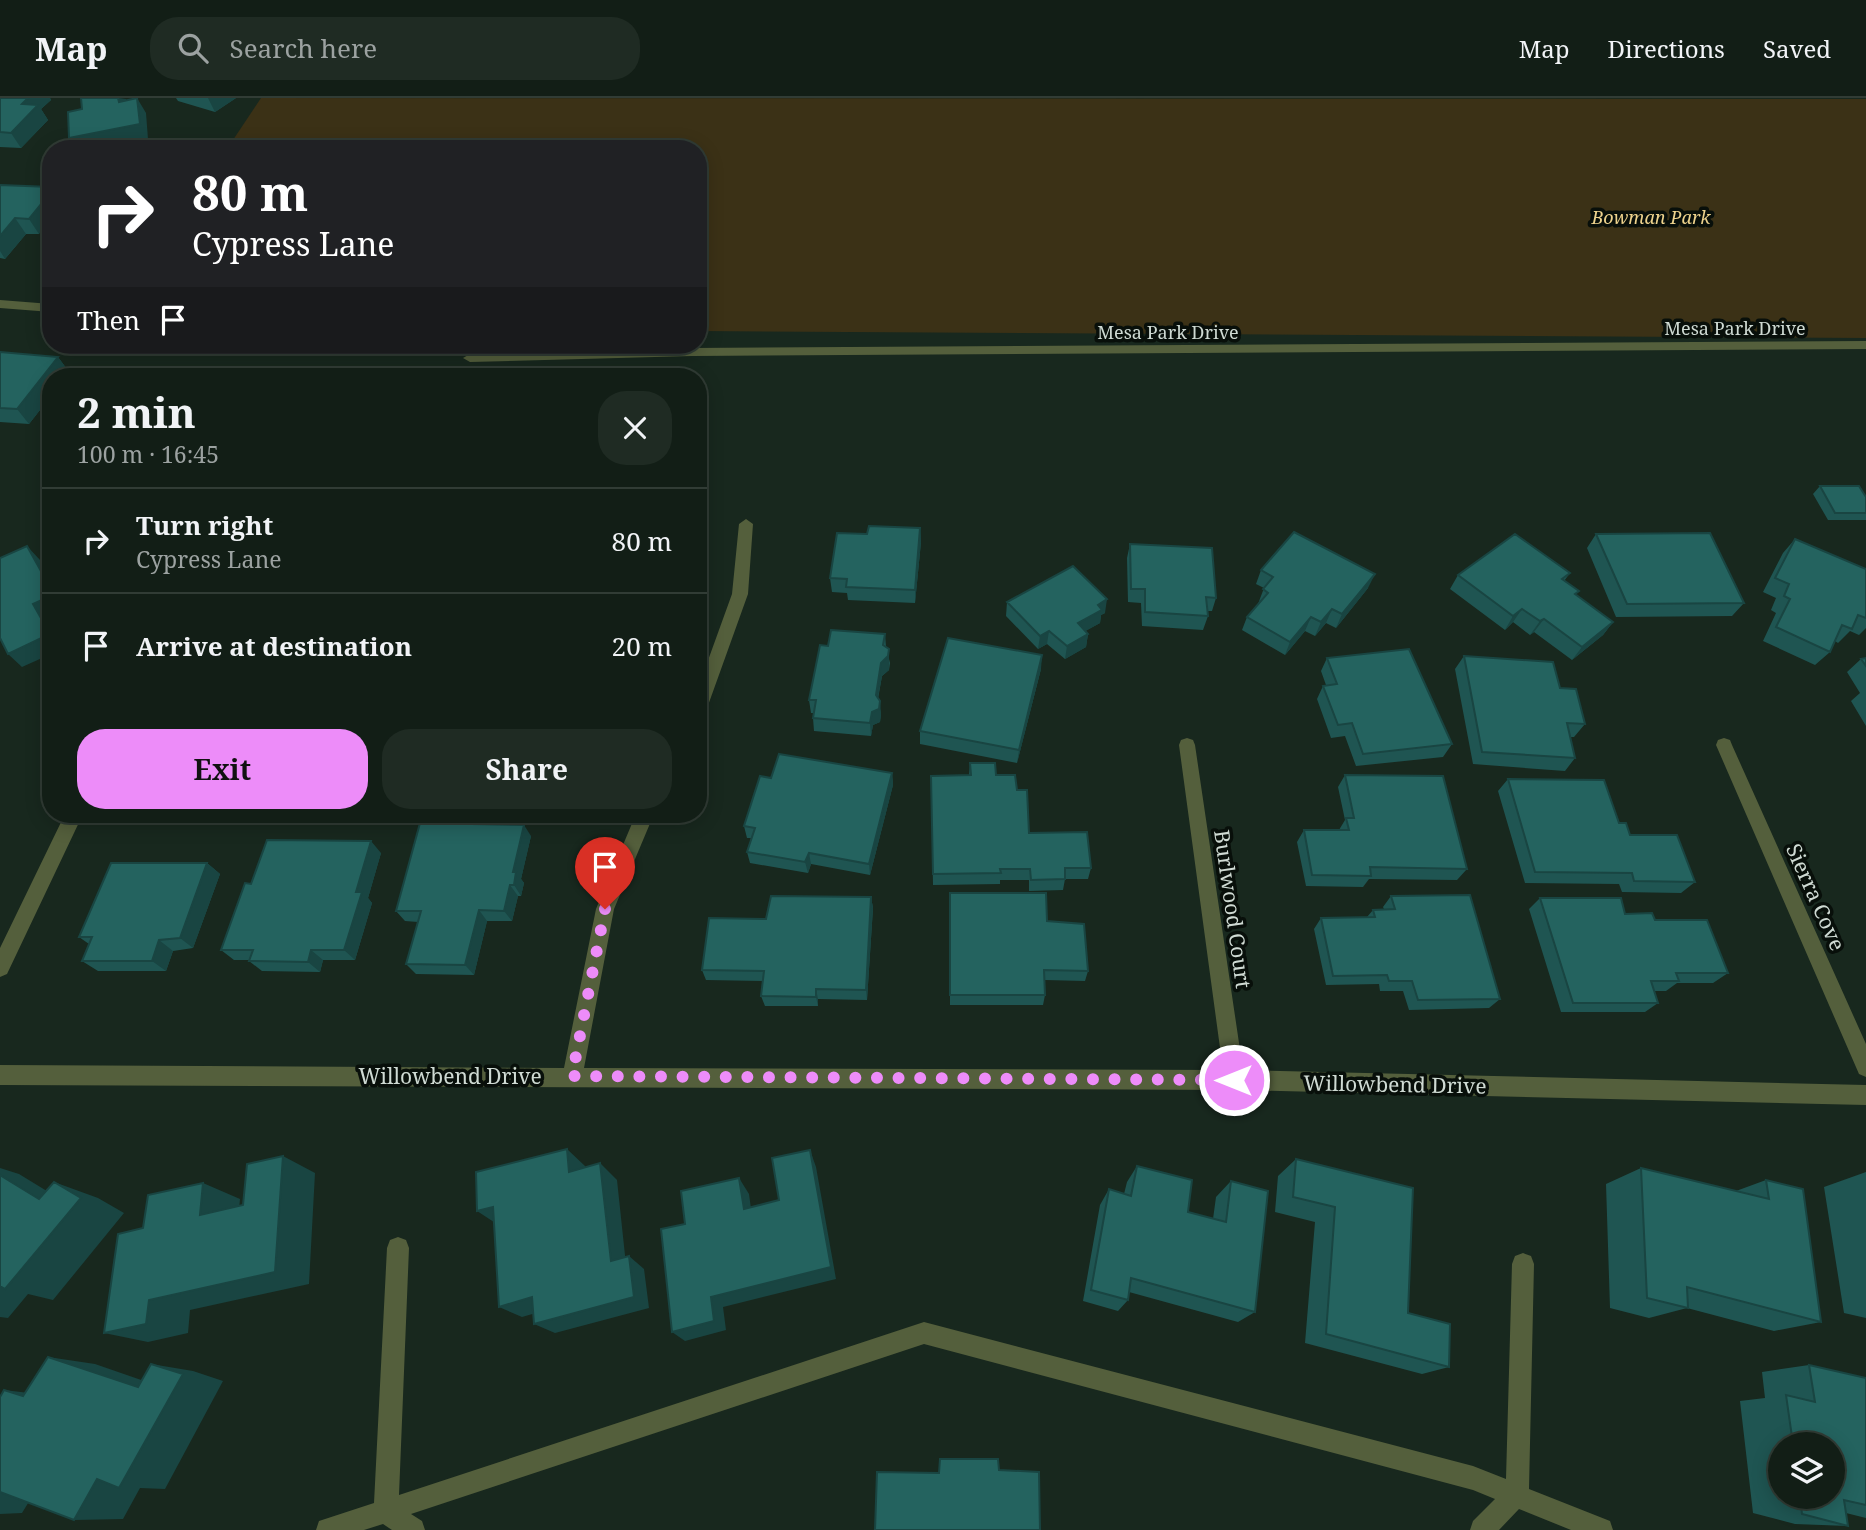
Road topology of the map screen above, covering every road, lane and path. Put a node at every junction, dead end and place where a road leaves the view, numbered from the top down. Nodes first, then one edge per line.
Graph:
1 (0, 304) edge
2 (42, 307) edge
3 (1866, 345) edge
4 (707, 352) edge
5 (618, 354) edge
6 (470, 358) dead end
7 (746, 524) dead end
8 (707, 686) edge
9 (1187, 745) dead end
10 (1724, 745) dead end
11 (70, 823) edge
12 (641, 823) edge
13 (0, 968) edge
14 (1866, 1067) edge
15 (0, 1075) edge
16 (572, 1076) junction
17 (1234, 1080) junction
18 (1866, 1094) edge
19 (398, 1248) dead end
20 (1523, 1264) dead end
21 (1517, 1494) junction
22 (386, 1511) junction
23 (328, 1530) edge
24 (413, 1530) edge
25 (1482, 1530) edge
26 (1601, 1530) edge

1 - 2 street
3 - 4 street, Mesa Park Drive
5 - 6 street, Mesa Park Drive
7 - 8 street
9 - 17 street, Burlwood Court
10 - 14 street, Sierra Cove
11 - 13 street
12 - 16 street
15 - 16 street, Willowbend Drive
16 - 17 street, Willowbend Drive
17 - 18 street, Willowbend Drive
19 - 22 street
20 - 21 street
21 - 22 street
21 - 25 street
21 - 26 street
22 - 23 street
22 - 24 street

